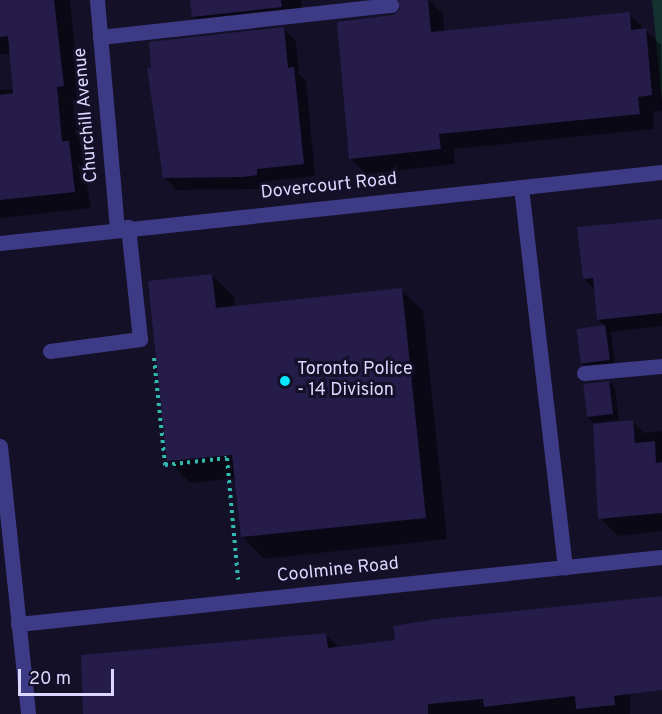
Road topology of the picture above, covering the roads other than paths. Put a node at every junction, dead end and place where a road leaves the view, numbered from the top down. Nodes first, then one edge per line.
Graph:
1 (97, 0) edge
2 (348, 5) edge
3 (391, 5) dead end
4 (100, 37) junction
5 (662, 172) edge
6 (521, 187) junction
7 (122, 227) junction
8 (0, 243) edge
9 (50, 351) dead end
10 (662, 366) edge
11 (584, 373) dead end
12 (0, 446) edge
13 (662, 557) edge
14 (565, 567) junction
15 (18, 624) junction
16 (28, 714) edge

1 - 4 street, Churchill Avenue
2 - 3 street
2 - 4 street
4 - 7 street, Churchill Avenue
5 - 6 street, Dovercourt Road
6 - 7 street, Dovercourt Road
6 - 14 street
7 - 8 street, Dovercourt Road
7 - 9 street, Churchill Avenue
10 - 11 street
12 - 15 street
13 - 14 street, Coolmine Road
14 - 15 street, Coolmine Road
15 - 16 street

